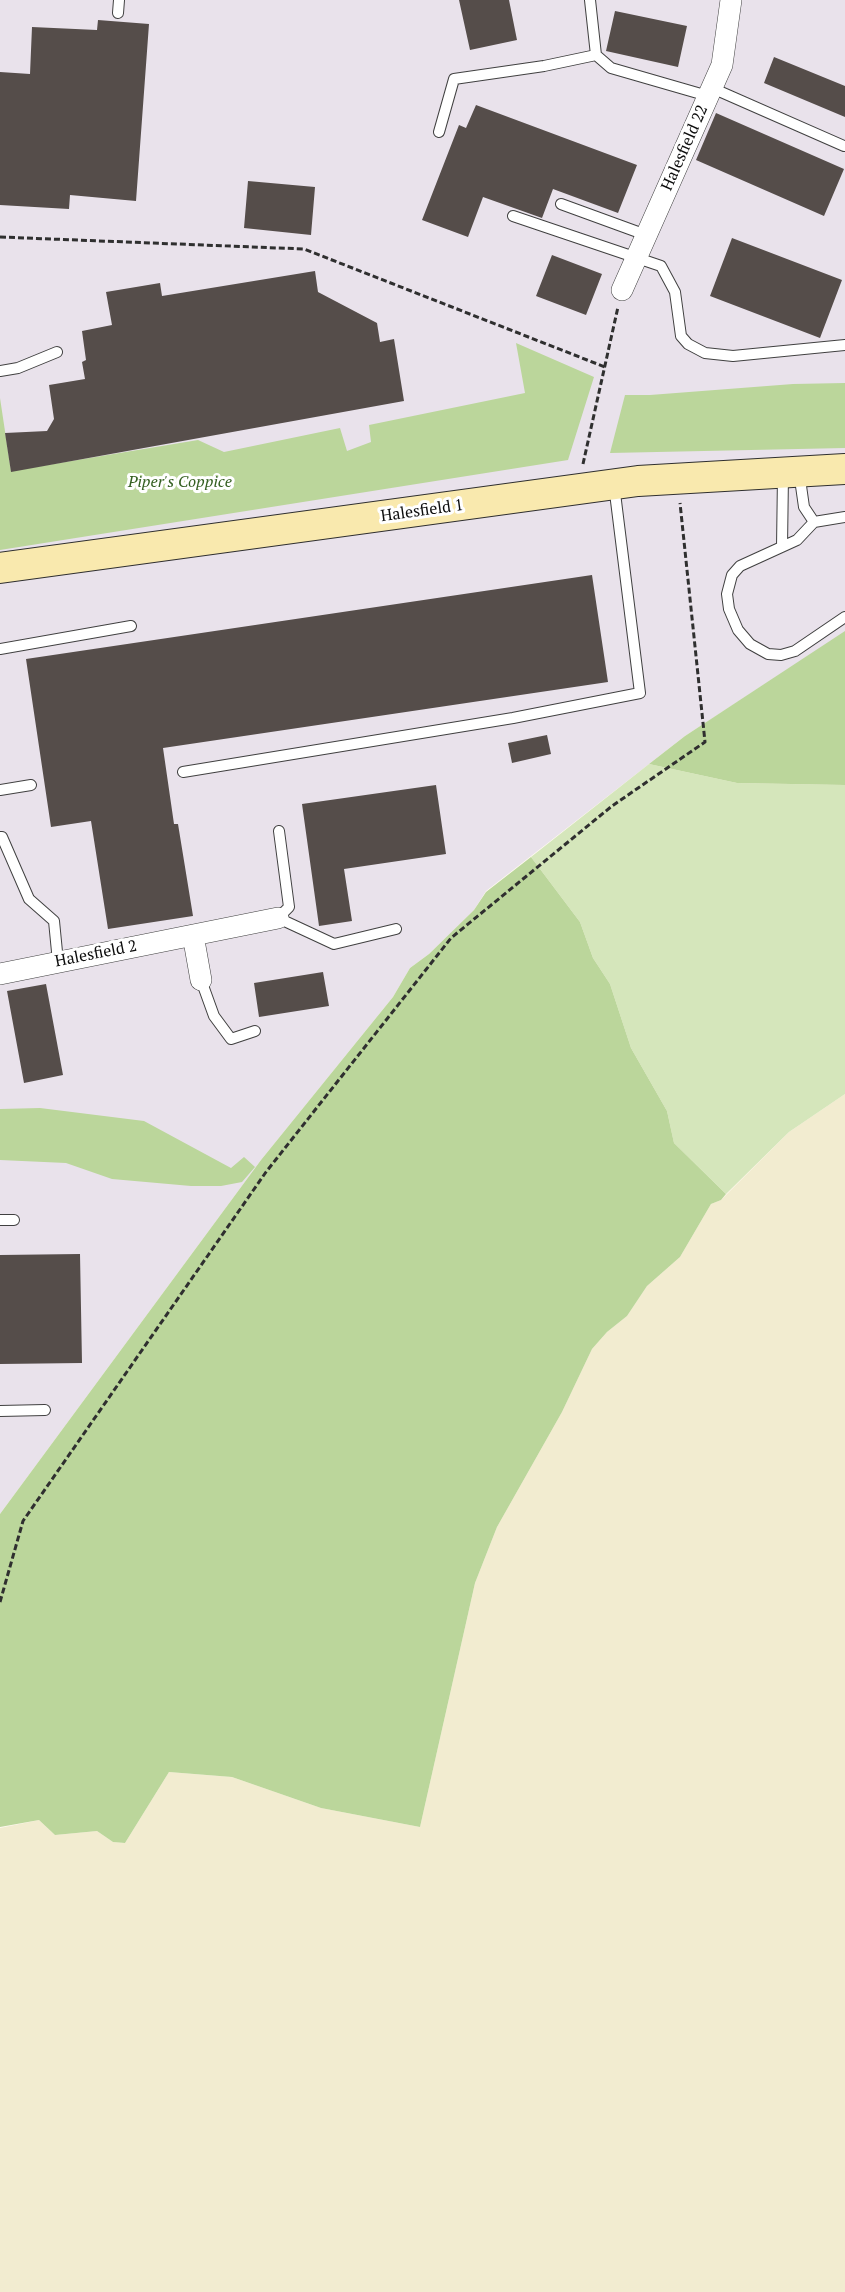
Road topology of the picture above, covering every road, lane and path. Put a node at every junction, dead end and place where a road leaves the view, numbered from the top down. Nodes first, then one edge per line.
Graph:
1 (119, 0) edge
2 (590, 0) edge
3 (731, 0) edge
4 (118, 13) dead end
5 (596, 55) junction
6 (710, 92) junction
7 (439, 132) dead end
8 (844, 146) edge
9 (561, 204) dead end
10 (513, 216) dead end
11 (646, 235) junction
12 (0, 237) edge
13 (637, 257) junction
14 (622, 290) joint
15 (845, 345) edge
16 (57, 352) dead end
17 (605, 367) junction
18 (0, 371) edge
19 (845, 469) edge
20 (791, 472) junction
21 (677, 479) junction
22 (614, 485) junction
23 (577, 490) junction
24 (845, 518) edge
25 (814, 522) junction
26 (782, 547) junction
27 (0, 568) edge
28 (845, 616) edge
29 (131, 626) dead end
30 (0, 649) edge
31 (183, 772) dead end
32 (31, 785) dead end
33 (0, 790) edge
34 (279, 831) dead end
35 (0, 837) edge
36 (278, 918) junction
37 (396, 929) dead end
38 (193, 935) junction
39 (58, 962) junction
40 (0, 974) edge
41 (201, 980) joint
42 (255, 1031) dead end
43 (0, 1220) edge
44 (14, 1220) dead end
45 (45, 1410) dead end
46 (0, 1411) edge
47 (0, 1602) edge

1 - 4 lane
2 - 5 lane
3 - 6 street, Halesfield 22
5 - 6 lane
5 - 7 lane
6 - 8 lane
6 - 11 street, Halesfield 22
9 - 11 lane
10 - 13 lane
11 - 13 street, Halesfield 22
12 - 17 path
13 - 14 street, Halesfield 22
13 - 15 lane
14 - 17 path
16 - 18 lane
17 - 23 path
19 - 20 street, Halesfield 1
20 - 21 street, Halesfield 1
20 - 25 lane
20 - 26 lane
21 - 22 street, Halesfield 1
21 - 47 path
22 - 23 street, Halesfield 1
22 - 31 lane
23 - 27 street, Halesfield 1
24 - 25 lane
25 - 26 lane
26 - 28 lane
29 - 30 lane
32 - 33 lane
34 - 36 lane
35 - 39 lane
36 - 37 lane
36 - 38 street, Halesfield 2
38 - 39 street, Halesfield 2
38 - 41 street
39 - 40 street, Halesfield 2
41 - 42 lane
43 - 44 lane
45 - 46 lane

